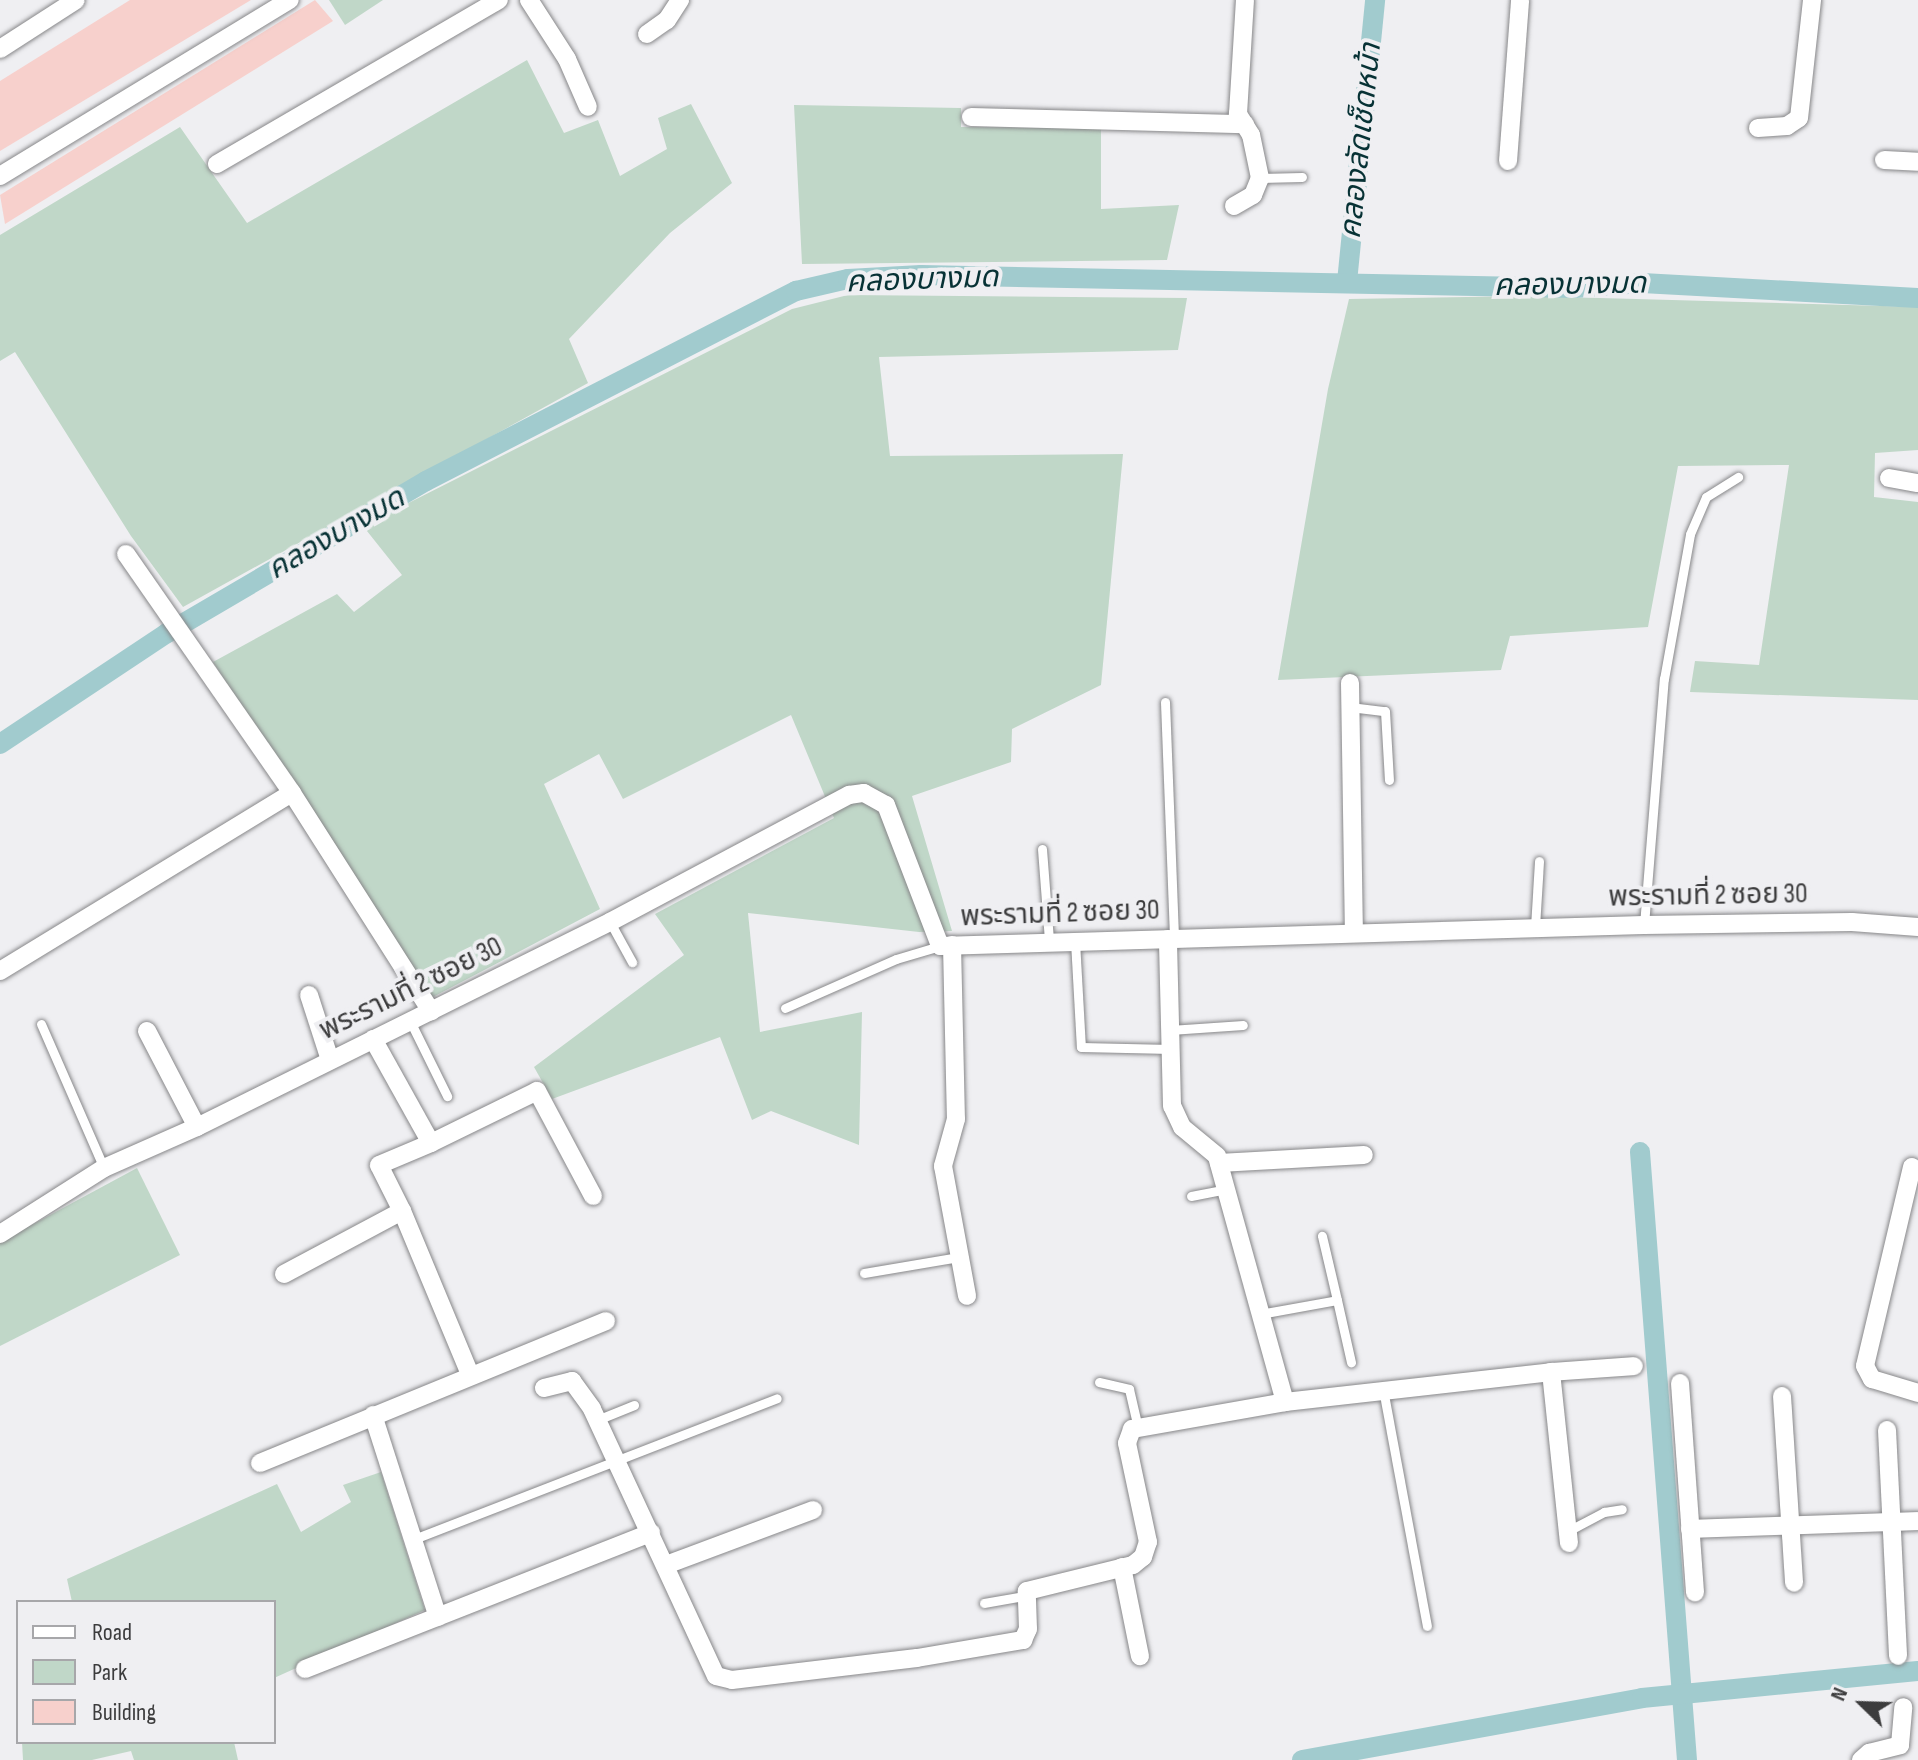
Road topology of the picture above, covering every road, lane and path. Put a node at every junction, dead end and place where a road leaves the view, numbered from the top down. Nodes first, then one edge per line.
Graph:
1 (76, 0) edge
2 (290, 0) edge
3 (499, 0) edge
4 (529, 0) edge
5 (680, 0) edge
6 (1245, 0) edge
7 (1520, 0) edge
8 (1812, 0) edge
9 (647, 34) dead end
10 (0, 49) edge
11 (588, 107) dead end
12 (971, 117) dead end
13 (1245, 124) junction
14 (1758, 128) dead end
15 (1884, 160) dead end
16 (1508, 161) dead end
17 (1918, 162) edge
18 (217, 164) dead end
19 (0, 176) edge
20 (1302, 177) dead end
21 (1260, 178) junction
22 (1234, 206) dead end
23 (1738, 477) dead end
24 (1889, 478) dead end
25 (1918, 483) edge
26 (126, 554) dead end
27 (1350, 683) dead end
28 (1165, 702) dead end
29 (1350, 707) junction
30 (1389, 780) dead end
31 (292, 793) junction
32 (1042, 849) dead end
33 (1539, 861) dead end
34 (610, 922) junction
35 (1644, 925) junction
36 (1535, 927) junction
37 (1918, 927) edge
38 (1354, 931) junction
39 (1171, 939) junction
40 (1049, 941) junction
41 (1075, 941) junction
42 (946, 946) junction
43 (632, 962) dead end
44 (0, 971) edge
45 (309, 995) dead end
46 (785, 1008) dead end
47 (431, 1011) junction
48 (410, 1021) junction
49 (41, 1024) dead end
50 (1243, 1025) dead end
51 (147, 1031) dead end
52 (373, 1039) junction
53 (1171, 1040) junction
54 (330, 1060) junction
55 (447, 1096) dead end
56 (197, 1127) junction
57 (431, 1143) junction
58 (1364, 1155) dead end
59 (1219, 1163) junction
60 (1912, 1167) dead end
61 (104, 1168) junction
62 (1226, 1189) junction
63 (593, 1196) dead end
64 (1191, 1196) dead end
65 (402, 1211) junction
66 (0, 1234) edge
67 (1322, 1236) dead end
68 (959, 1257) junction
69 (864, 1273) dead end
70 (284, 1274) dead end
71 (967, 1296) dead end
72 (1337, 1300) junction
73 (1260, 1314) junction
74 (606, 1321) dead end
75 (1351, 1362) dead end
76 (1634, 1366) dead end
77 (1551, 1372) junction
78 (470, 1374) junction
79 (1099, 1382) dead end
80 (1680, 1383) dead end
81 (544, 1388) dead end
82 (1383, 1389) junction
83 (1918, 1393) edge
84 (1782, 1396) dead end
85 (777, 1398) dead end
86 (1285, 1402) junction
87 (634, 1405) dead end
88 (373, 1415) junction
89 (597, 1420) junction
90 (1137, 1425) junction
91 (1887, 1430) dead end
92 (616, 1459) junction
93 (260, 1463) dead end
94 (1622, 1509) dead end
95 (813, 1510) dead end
96 (1892, 1521) junction
97 (1918, 1521) edge
98 (1788, 1526) junction
99 (1690, 1529) junction
100 (651, 1533) junction
101 (1569, 1537) joint
102 (414, 1539) junction
103 (666, 1565) junction
104 (1122, 1567) junction
105 (1794, 1583) dead end
106 (1695, 1592) dead end
107 (1024, 1596) junction
108 (984, 1603) dead end
109 (438, 1617) junction
110 (1427, 1626) dead end
111 (1140, 1656) dead end
112 (1898, 1656) dead end
113 (305, 1669) dead end
114 (1903, 1707) dead end
115 (1861, 1760) edge

1 - 10 street
2 - 19 street
3 - 18 street
4 - 11 street
5 - 9 street
6 - 13 street
7 - 16 street
8 - 14 street
12 - 13 street
13 - 21 street
15 - 17 street
20 - 21 lane
21 - 22 street
23 - 35 lane
24 - 25 street
26 - 31 street
27 - 29 street
28 - 39 lane
29 - 30 lane
29 - 38 street
31 - 44 street
31 - 47 street
32 - 40 lane
33 - 36 lane
34 - 42 street, พระรามที่ 2 ซอย 30
34 - 43 lane
34 - 47 street, พระรามที่ 2 ซอย 30
35 - 36 street, พระรามที่ 2 ซอย 30
35 - 37 street, พระรามที่ 2 ซอย 30
36 - 38 street, พระรามที่ 2 ซอย 30
38 - 39 street, พระรามที่ 2 ซอย 30
39 - 41 street, พระรามที่ 2 ซอย 30
39 - 53 street
40 - 41 street, พระรามที่ 2 ซอย 30
40 - 42 street, พระรามที่ 2 ซอย 30
41 - 53 lane
42 - 46 lane
42 - 68 street
45 - 54 street
47 - 48 street, พระรามที่ 2 ซอย 30
48 - 52 street, พระรามที่ 2 ซอย 30
48 - 55 lane
49 - 61 lane
50 - 53 lane
51 - 56 street
52 - 54 street, พระรามที่ 2 ซอย 30
52 - 57 street
53 - 59 street
54 - 56 street, พระรามที่ 2 ซอย 30
56 - 61 street, พระรามที่ 2 ซอย 30
57 - 63 street
57 - 65 street
58 - 59 street
59 - 62 street
60 - 83 street
61 - 66 street, พระรามที่ 2 ซอย 30
62 - 64 lane
62 - 73 street
65 - 70 street
65 - 78 street
67 - 72 lane
68 - 69 lane
68 - 71 street
72 - 73 lane
72 - 75 lane
73 - 86 street
74 - 78 street
76 - 77 street
77 - 82 street
77 - 101 street
78 - 88 street
79 - 90 lane
80 - 99 street
81 - 89 street
82 - 86 street
82 - 110 lane
84 - 98 street
85 - 92 lane
86 - 90 street
87 - 89 lane
88 - 93 street
88 - 102 street
89 - 92 street
90 - 104 street
91 - 96 street
92 - 100 street
92 - 102 lane
94 - 101 lane
95 - 103 street
96 - 97 street
96 - 98 street
96 - 112 street
98 - 99 street
98 - 105 street
99 - 106 street
100 - 103 street
100 - 109 street
102 - 109 street
103 - 107 street
104 - 107 street
104 - 111 street
107 - 108 lane
109 - 113 street
114 - 115 street

